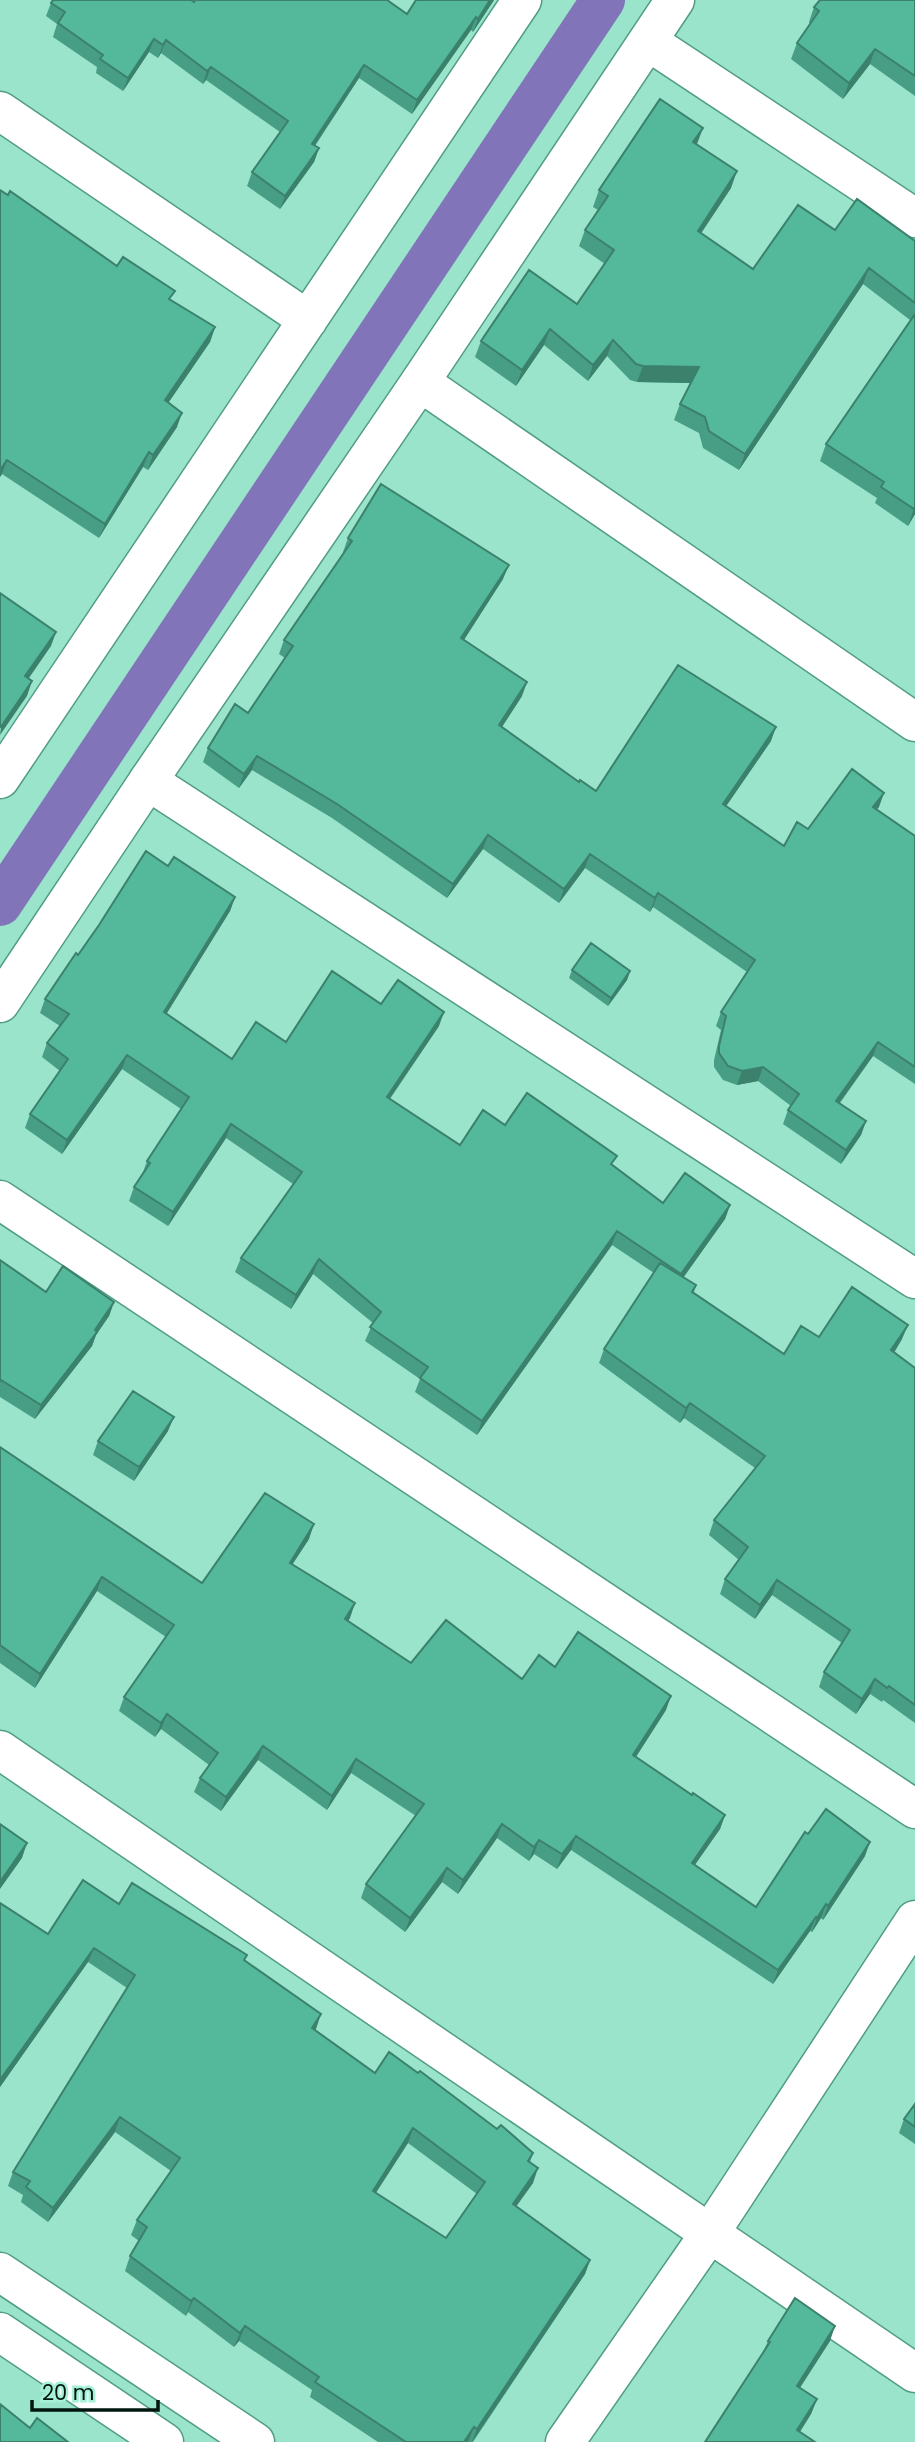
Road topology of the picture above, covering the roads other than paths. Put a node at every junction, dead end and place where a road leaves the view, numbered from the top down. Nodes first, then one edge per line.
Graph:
1 (522, 0) edge
2 (675, 0) edge
3 (649, 42) junction
4 (0, 111) edge
5 (915, 218) edge
6 (308, 320) junction
7 (420, 382) junction
8 (915, 722) edge
9 (0, 779) edge
10 (148, 780) junction
11 (0, 1003) edge
12 (0, 1200) edge
13 (915, 1279) edge
14 (0, 1750) edge
15 (915, 1809) edge
16 (915, 1920) edge
17 (710, 2233) junction
18 (0, 2272) edge
19 (0, 2332) edge
20 (915, 2373) edge
21 (164, 2442) edge
22 (255, 2442) edge
23 (565, 2442) edge

1 - 6 street
2 - 3 street
3 - 5 street
3 - 7 street
4 - 6 street
6 - 9 street
7 - 8 street
7 - 10 street
10 - 11 street
10 - 13 street
12 - 15 street
14 - 17 street
16 - 17 street
17 - 20 street
17 - 23 street
18 - 22 street
19 - 21 street

